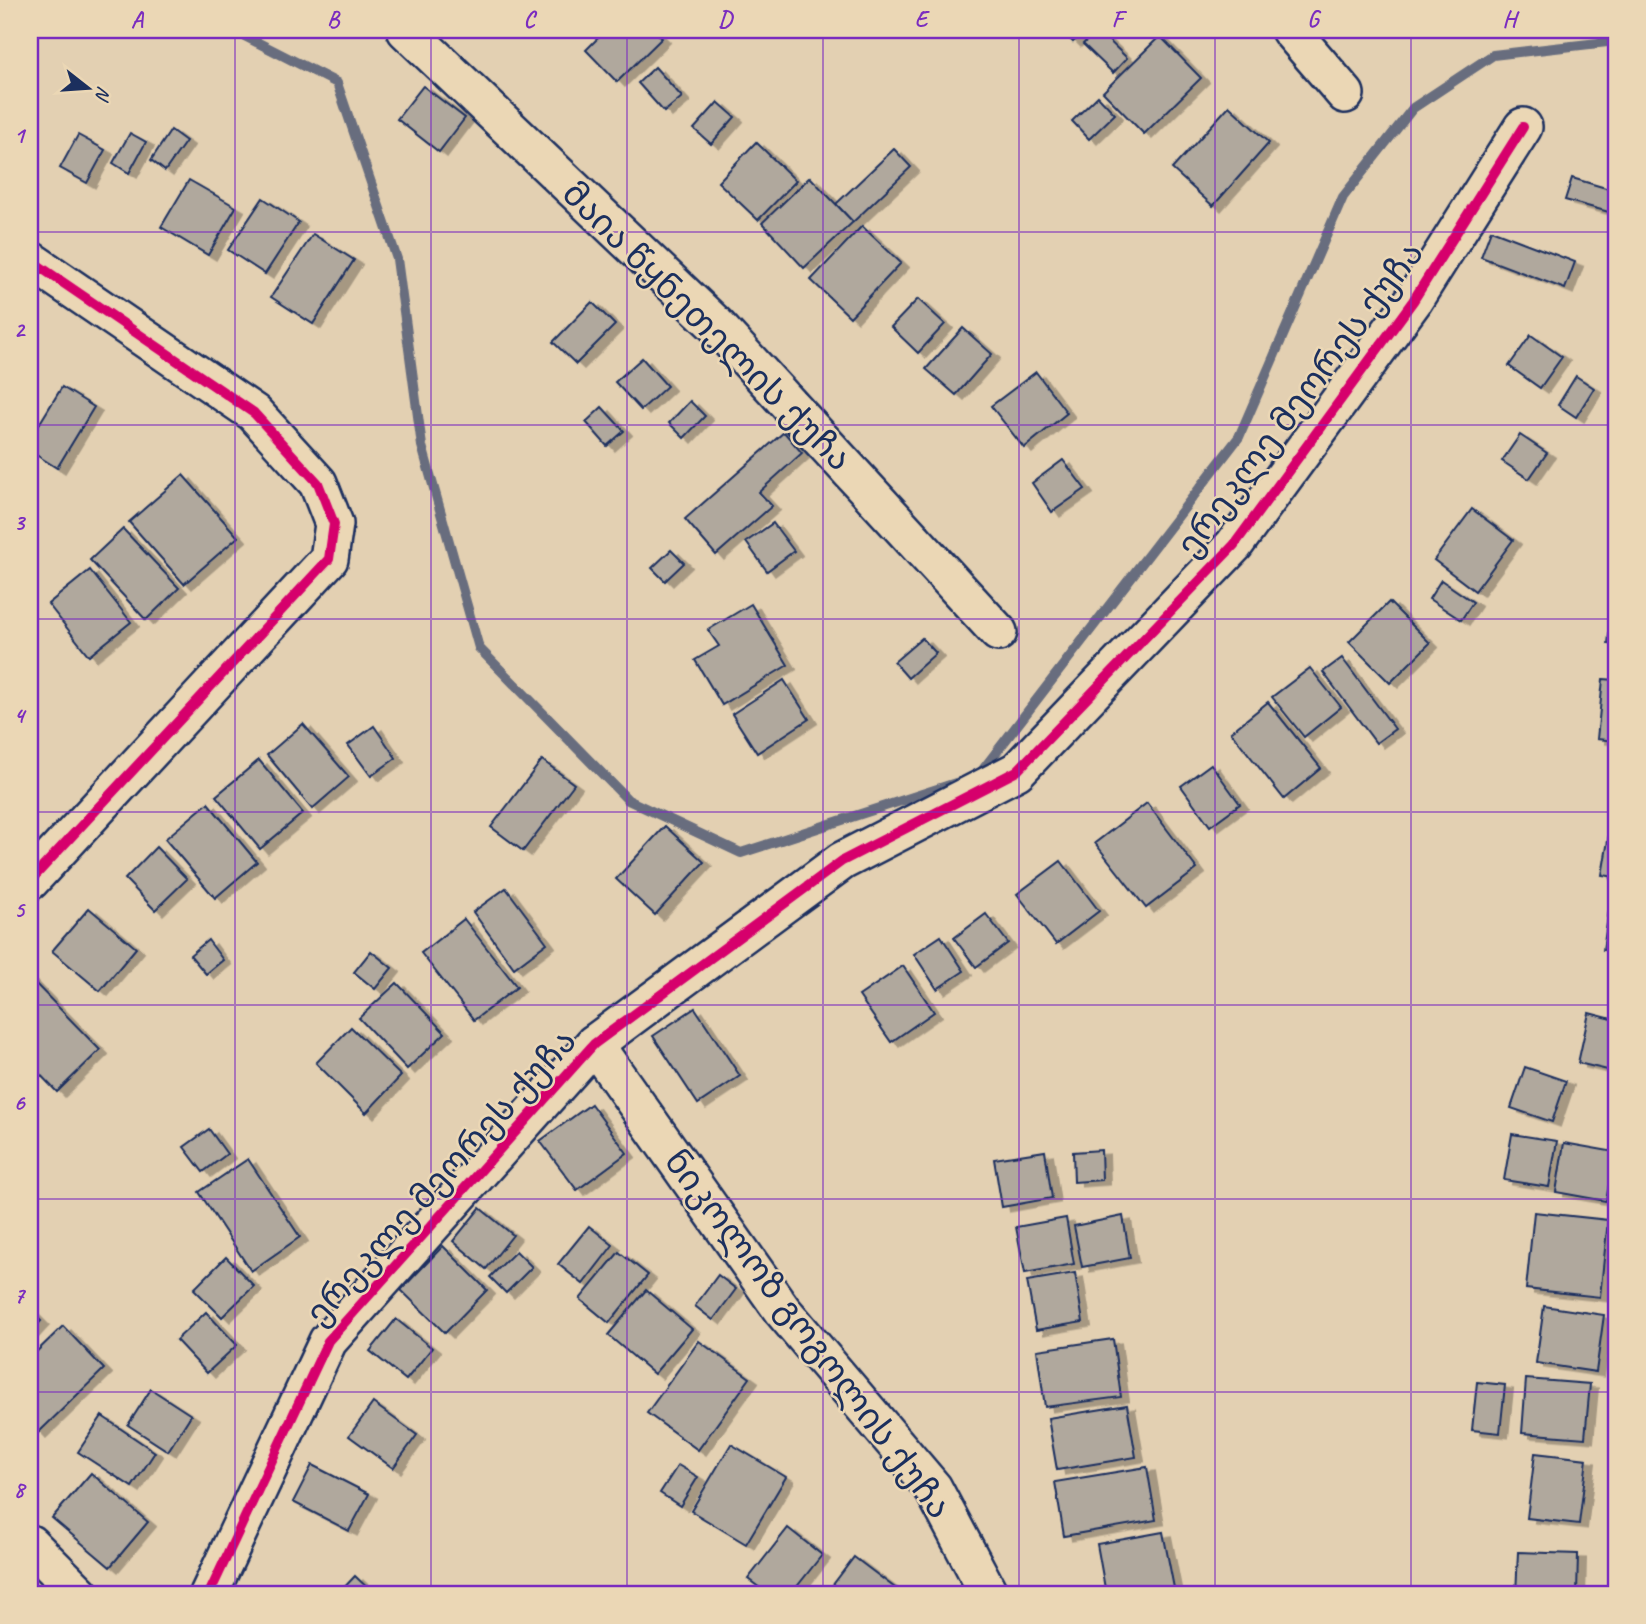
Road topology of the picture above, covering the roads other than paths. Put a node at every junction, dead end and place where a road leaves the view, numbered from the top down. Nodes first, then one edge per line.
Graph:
1 (406, 30) edge
2 (1290, 30) edge
3 (1345, 93) dead end
4 (1523, 127) dead end
5 (30, 260) edge
6 (998, 632) dead end
7 (30, 881) edge
8 (594, 1044) junction
9 (30, 1544) edge
10 (80, 1594) edge
11 (209, 1594) edge
12 (989, 1594) edge

1 - 6 street, მაია წყნეთელის ქუჩა
2 - 3 street
4 - 8 street, ერეკლე მეორეს ქუჩა
5 - 7 street
8 - 11 street, ერეკლე მეორეს ქუჩა
8 - 12 street, ნიკოლოზ გოგოლის ქუჩა
9 - 10 street

